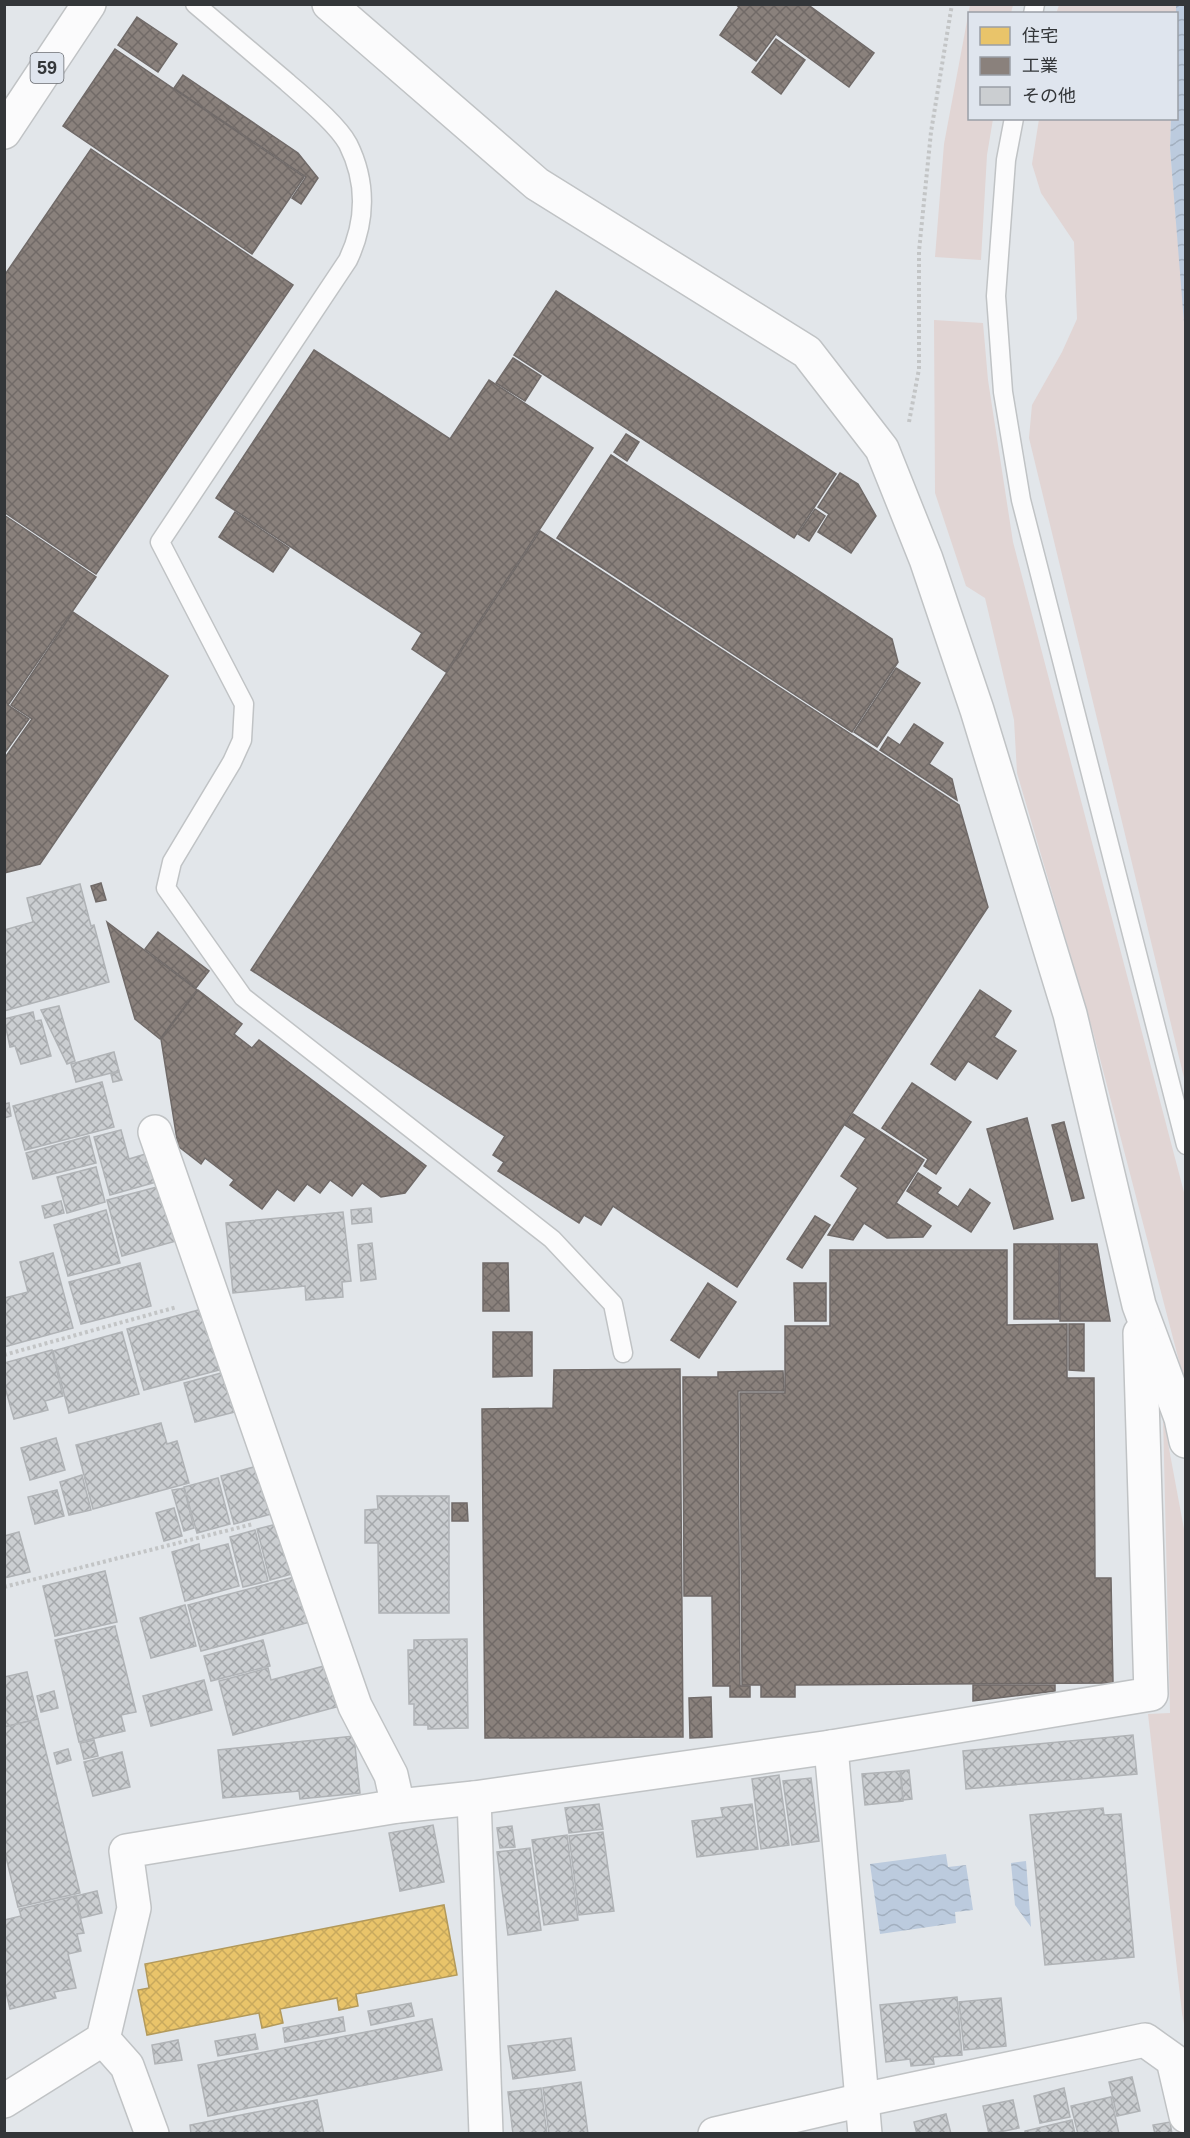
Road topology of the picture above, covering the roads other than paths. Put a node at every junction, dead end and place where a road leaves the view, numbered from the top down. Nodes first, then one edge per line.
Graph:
1 (89, 4) edge
2 (195, 4) edge
3 (329, 4) edge
4 (1014, 120) edge
5 (4, 132) edge
6 (154, 1132) dead end
7 (1185, 1145) edge
8 (1139, 1305) junction
9 (623, 1353) dead end
10 (1185, 1441) edge
11 (831, 1747) junction
12 (474, 1798) junction
13 (398, 1806) junction
14 (103, 2039) junction
15 (862, 2100) junction
16 (4, 2101) edge
17 (1185, 2116) edge
18 (152, 2133) edge
19 (486, 2133) edge
20 (715, 2133) edge
21 (865, 2133) edge

1 - 5 street, 59
2 - 9 lane
3 - 8 street
4 - 7 lane
6 - 13 street
8 - 10 street
8 - 11 street
11 - 12 street
11 - 15 street
12 - 13 street
12 - 19 street
13 - 14 street
14 - 16 street
14 - 18 street
15 - 17 street
15 - 20 street
15 - 21 street

